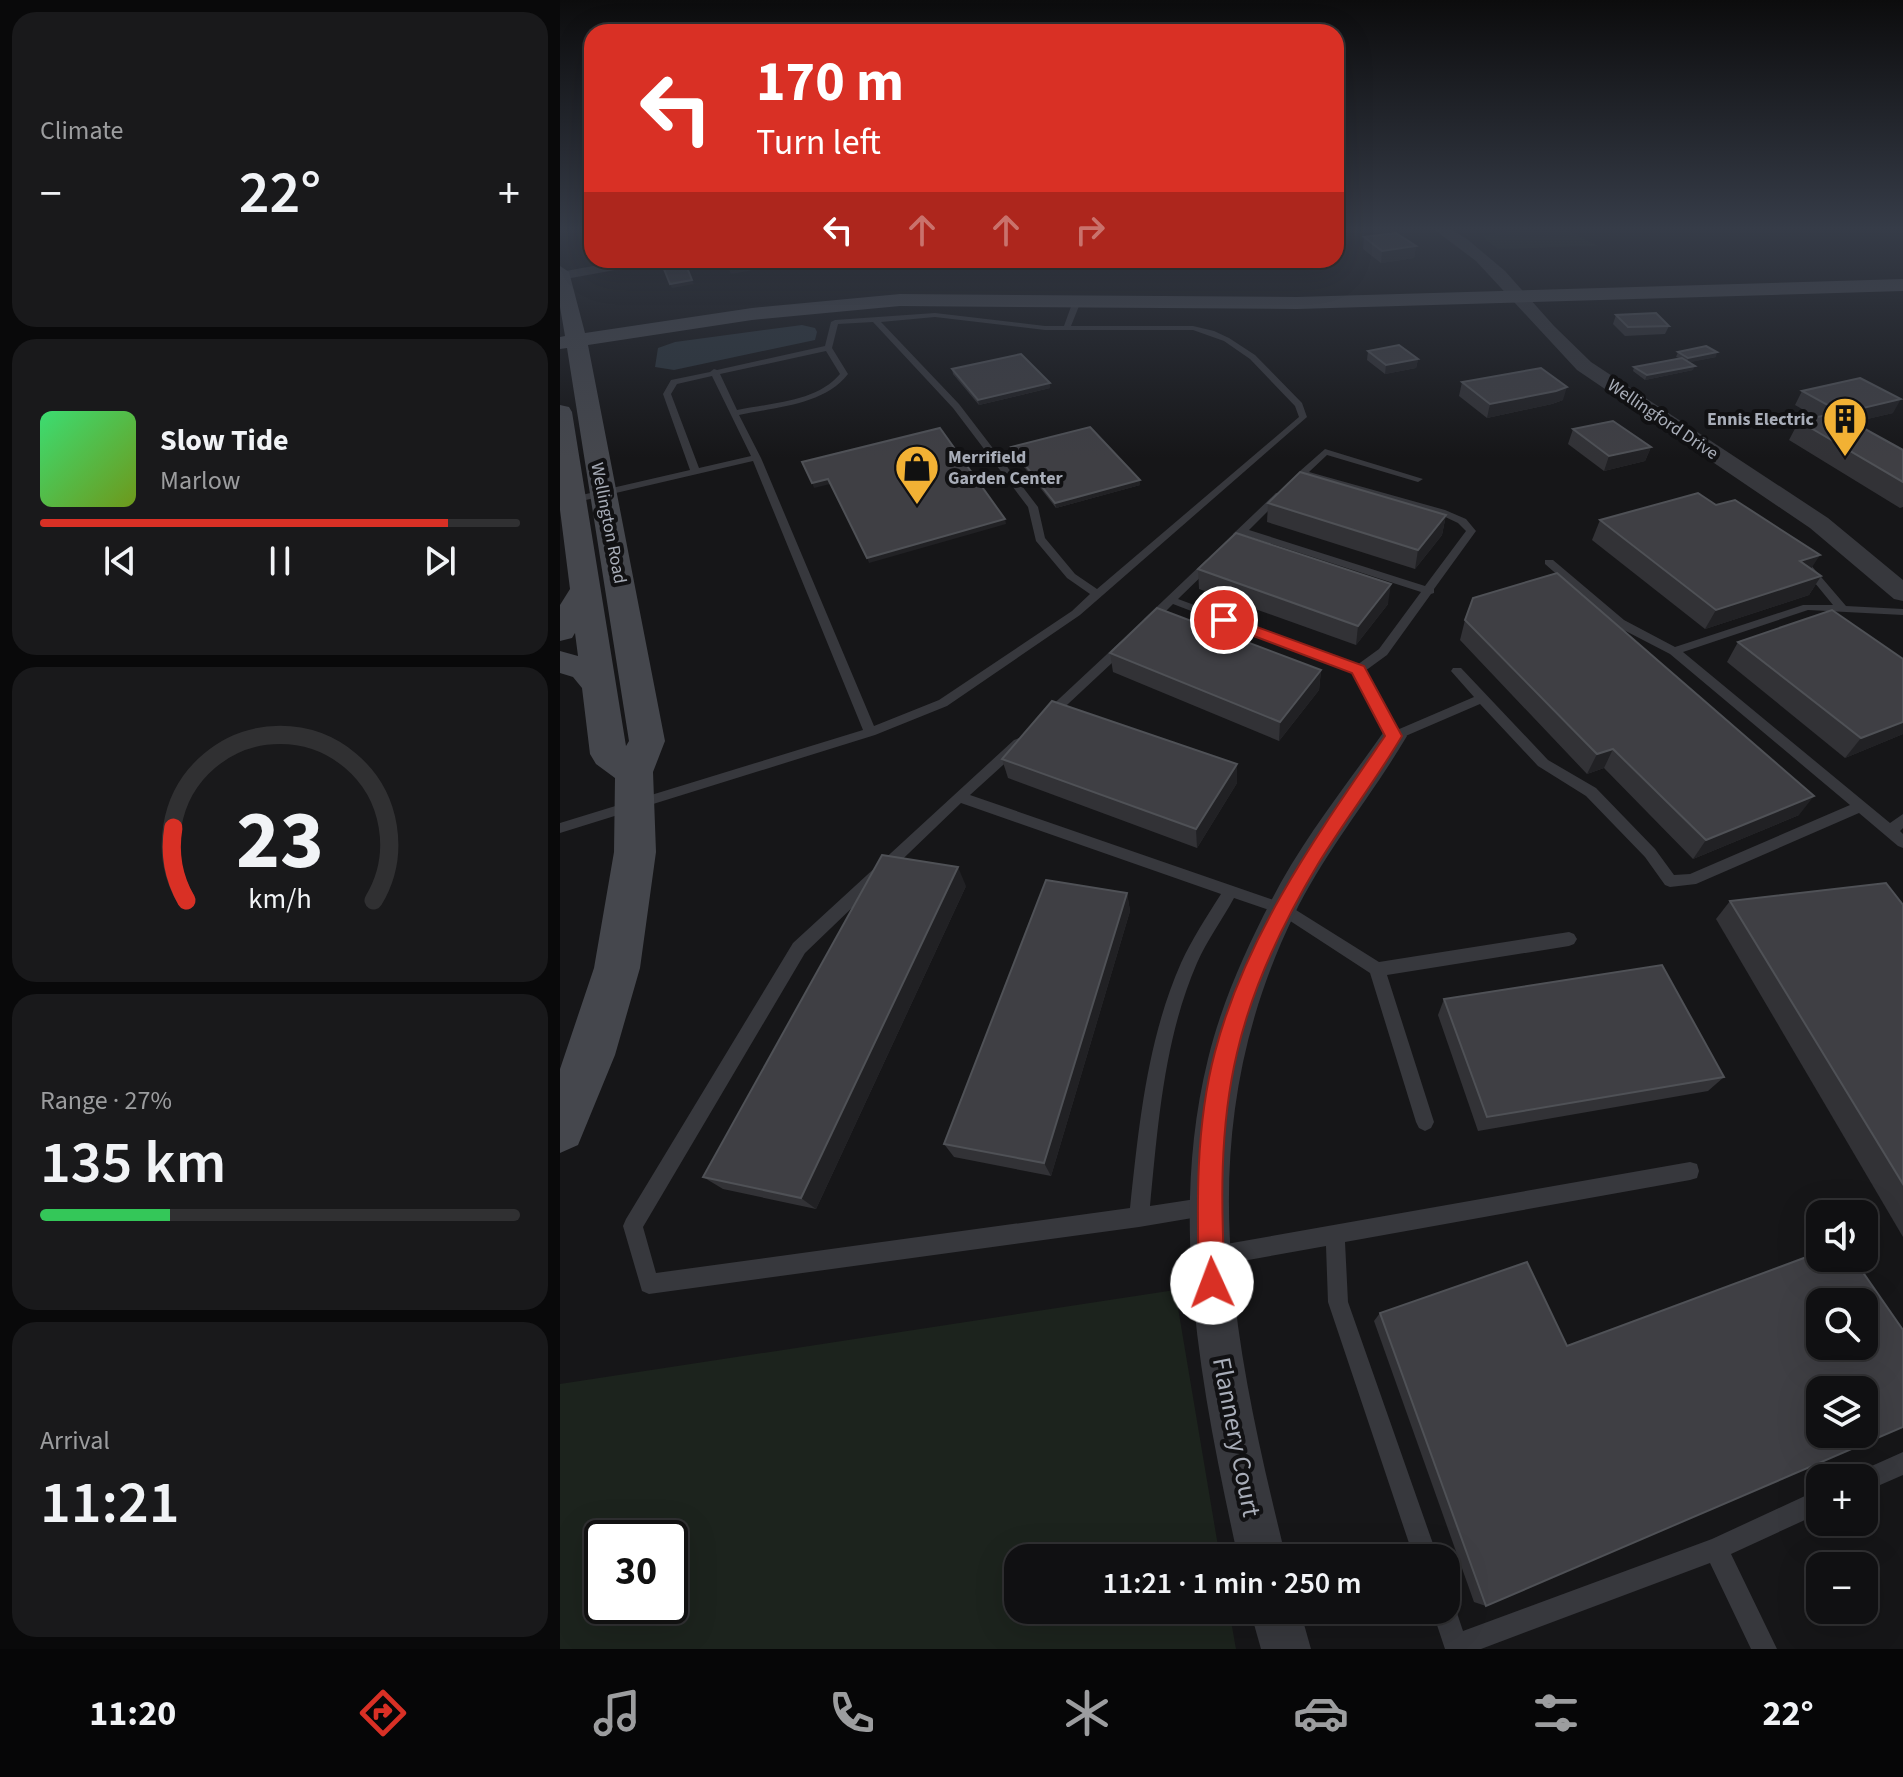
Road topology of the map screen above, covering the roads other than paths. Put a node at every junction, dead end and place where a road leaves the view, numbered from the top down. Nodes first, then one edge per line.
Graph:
1 (564, 305) edge
2 (755, 305) edge
3 (838, 305) edge
4 (1076, 305) edge
5 (1526, 305) edge
6 (875, 320) junction
7 (1067, 328) junction
8 (567, 337) edge
9 (828, 348) junction
10 (714, 371) junction
11 (560, 412) edge
12 (735, 413) junction
13 (756, 458) junction
14 (695, 471) junction
15 (1303, 473) junction
16 (1418, 479) dead end
17 (579, 498) edge
18 (1242, 531) junction
19 (1232, 541) edge
20 (1222, 551) edge
21 (1793, 557) edge
22 (1549, 562) dead end
23 (587, 586) junction
24 (1430, 591) junction
25 (1903, 593) edge
26 (1097, 594) junction
27 (1171, 600) junction
28 (1837, 607) junction
29 (1903, 612) edge
30 (1850, 623) edge
31 (560, 631) edge
32 (1674, 651) junction
33 (560, 662) edge
34 (1358, 670) junction
35 (1457, 671) dead end
36 (601, 688) junction
37 (1482, 698) junction
38 (1036, 727) edge
39 (870, 732) junction
40 (1394, 736) junction
41 (1024, 738) edge
42 (635, 789) junction
43 (959, 797) junction
44 (1862, 806) junction
45 (1903, 819) edge
46 (560, 828) edge
47 (1891, 831) junction
48 (1903, 842) edge
49 (1231, 891) junction
50 (1283, 909) junction
51 (1569, 939) dead end
52 (1377, 969) junction
53 (1425, 1122) dead end
54 (560, 1127) edge
55 (1690, 1171) dead end
56 (1209, 1207) junction
57 (1139, 1217) junction
58 (1335, 1235) junction
59 (1211, 1257) junction
60 (1903, 1463) edge
61 (1878, 1475) edge
62 (1806, 1507) edge
63 (1259, 1544) edge
64 (1421, 1544) edge
65 (1716, 1549) junction
66 (1279, 1624) edge
67 (1449, 1624) edge
68 (1286, 1649) edge
69 (1764, 1649) edge

1 - 8 main road, Wellington Road
2 - 8 main road
3 - 8 main road
4 - 7 lane
5 - 25 street, Wellingford Drive
6 - 7 lane
6 - 9 lane
6 - 26 lane
7 - 26 lane
8 - 17 main road, Wellington Road
9 - 10 lane
9 - 12 lane
10 - 12 lane
10 - 14 lane
11 - 17 main road, Wellington Road
12 - 13 lane
13 - 14 lane
13 - 39 lane
14 - 17 lane
15 - 16 lane
15 - 18 lane
15 - 24 lane
17 - 23 main road, Wellington Road
17 - 42 main road, Wellington Road
18 - 19 lane
18 - 24 lane
20 - 27 lane
21 - 28 lane
22 - 32 lane
23 - 31 main road
23 - 36 main road, Wellington Road
24 - 34 lane
26 - 39 lane
27 - 34 lane
27 - 38 lane
28 - 29 lane
28 - 30 lane
28 - 32 lane
32 - 44 lane
33 - 36 main road
34 - 40 lane
35 - 37 lane
36 - 42 main road, Wellington Road
37 - 40 lane
37 - 44 lane
39 - 42 lane
40 - 50 street, Flannery Court
41 - 43 lane
42 - 46 lane
42 - 54 main road, Wellington Road
43 - 49 lane
43 - 57 lane
44 - 47 lane
45 - 47 lane
47 - 48 lane
49 - 50 lane
49 - 57 lane
50 - 52 lane
50 - 56 street, Flannery Court
51 - 52 lane
52 - 53 lane
55 - 58 lane
56 - 57 lane
56 - 59 street, Flannery Court
58 - 59 lane
58 - 64 lane
59 - 63 street, Flannery Court
60 - 61 lane
62 - 65 lane
65 - 67 lane
65 - 69 lane
66 - 68 street

